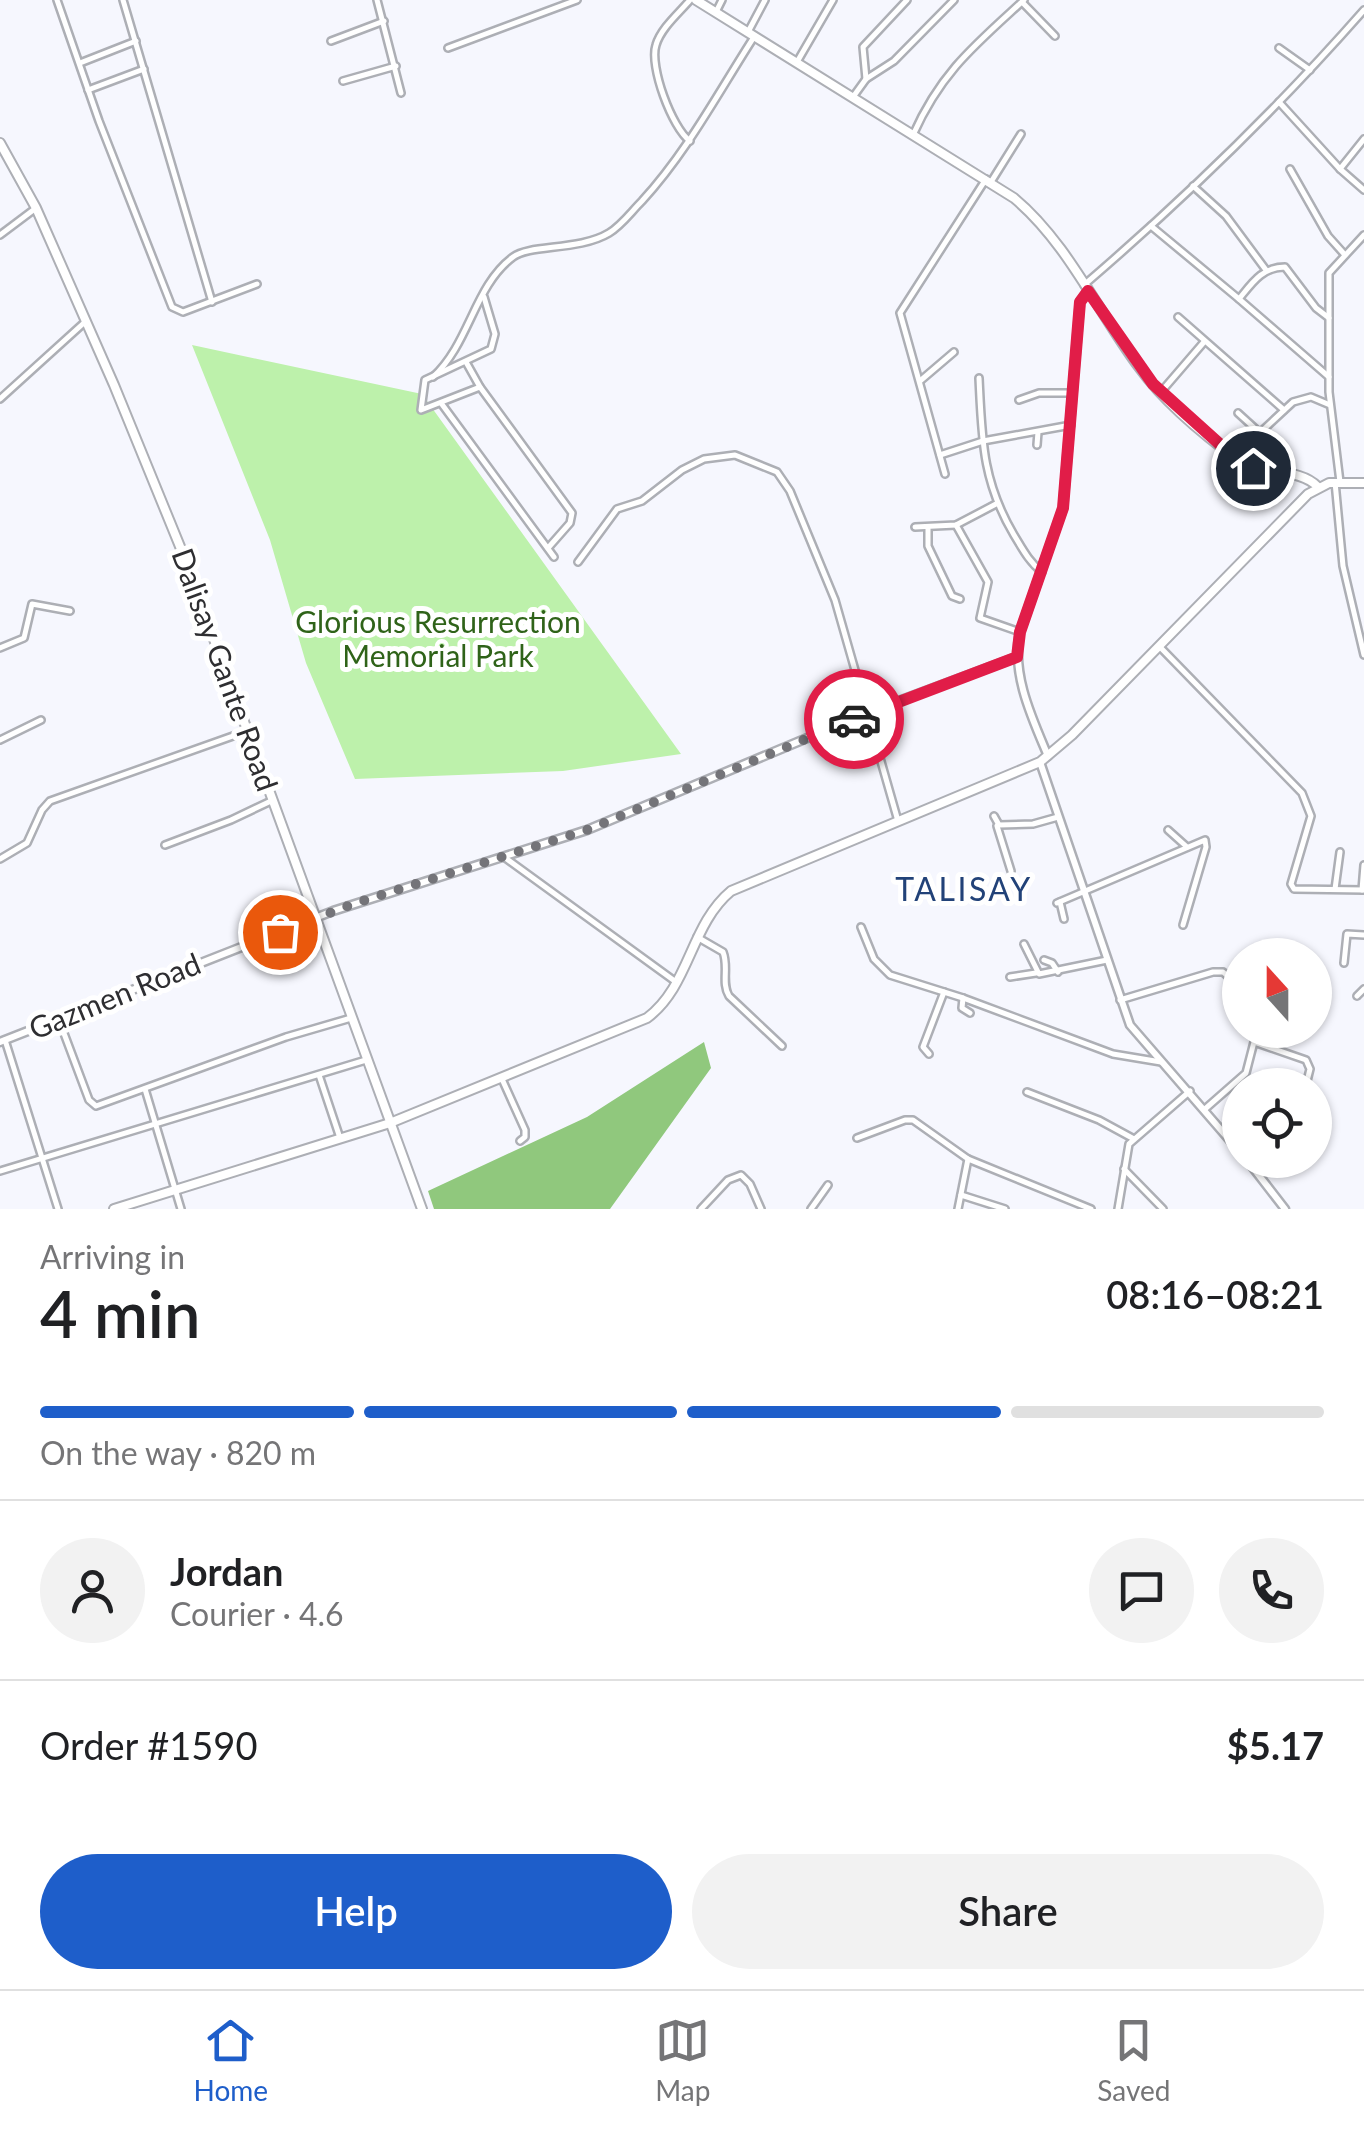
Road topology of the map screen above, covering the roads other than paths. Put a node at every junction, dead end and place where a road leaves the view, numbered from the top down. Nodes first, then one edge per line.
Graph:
1 (57, 0) edge
2 (123, 0) edge
3 (377, 0) edge
4 (577, 0) edge
5 (693, 0) edge
6 (722, 0) edge
7 (765, 0) edge
8 (833, 0) edge
9 (907, 0) edge
10 (954, 0) edge
11 (1023, 1) edge
12 (1364, 10) edge
13 (716, 12) junction
14 (385, 21) junction
15 (751, 34) junction
16 (1055, 36) dead end
17 (136, 41) junction
18 (331, 42) dead end
19 (448, 48) dead end
20 (1279, 48) dead end
21 (797, 62) junction
22 (80, 63) junction
23 (396, 66) junction
24 (144, 69) junction
25 (1310, 70) junction
26 (866, 79) junction
27 (343, 81) dead end
28 (88, 90) junction
29 (402, 93) dead end
30 (854, 97) junction
31 (1279, 102) junction
32 (1021, 134) dead end
33 (913, 135) junction
34 (1364, 139) edge
35 (690, 140) junction
36 (0, 143) edge
37 (1290, 169) dead end
38 (1340, 169) junction
39 (988, 181) junction
40 (1193, 186) junction
41 (1364, 190) edge
42 (36, 208) junction
43 (1151, 226) junction
44 (0, 234) edge
45 (1364, 235) edge
46 (1344, 255) junction
47 (1266, 270) junction
48 (256, 284) dead end
49 (1086, 288) junction
50 (484, 294) junction
51 (1239, 298) junction
52 (212, 302) junction
53 (1178, 317) dead end
54 (1329, 318) junction
55 (86, 321) junction
56 (1204, 342) junction
57 (954, 352) dead end
58 (466, 362) junction
59 (432, 377) junction
60 (1328, 377) junction
61 (979, 378) dead end
62 (920, 382) junction
63 (480, 387) junction
64 (1161, 392) junction
65 (1073, 393) junction
66 (0, 399) edge
67 (1019, 400) dead end
68 (442, 403) junction
69 (1330, 405) junction
70 (1284, 410) junction
71 (1238, 413) dead end
72 (1071, 424) junction
73 (1038, 432) junction
74 (1260, 433) junction
75 (984, 441) junction
76 (1036, 445) dead end
77 (940, 455) junction
78 (1234, 457) junction
79 (945, 474) dead end
80 (1337, 482) junction
81 (1364, 483) edge
82 (1318, 487) junction
83 (996, 504) junction
84 (956, 525) junction
85 (915, 527) dead end
86 (928, 528) junction
87 (548, 548) junction
88 (554, 556) dead end
89 (578, 562) dead end
90 (1042, 572) junction
91 (960, 600) dead end
92 (70, 610) dead end
93 (1355, 613) junction
94 (1364, 616) edge
95 (1020, 632) junction
96 (1159, 646) junction
97 (0, 648) edge
98 (1364, 656) edge
99 (1017, 657) junction
100 (868, 713) junction
101 (42, 720) dead end
102 (247, 731) junction
103 (0, 740) edge
104 (1044, 759) junction
105 (271, 800) junction
106 (994, 816) dead end
107 (1060, 816) junction
108 (898, 820) junction
109 (996, 825) junction
110 (1168, 830) dead end
111 (165, 845) dead end
112 (1188, 847) junction
113 (1340, 852) dead end
114 (504, 857) junction
115 (0, 859) edge
116 (1364, 866) edge
117 (1011, 871) dead end
118 (1335, 889) junction
119 (1363, 890) edge
120 (1086, 892) junction
121 (314, 918) junction
122 (1064, 918) dead end
123 (1183, 925) dead end
124 (860, 927) dead end
125 (1364, 936) edge
126 (697, 938) junction
127 (1024, 944) dead end
128 (1044, 960) dead end
129 (1107, 960) junction
130 (1344, 963) dead end
131 (1058, 972) junction
132 (1222, 972) edge
133 (1036, 973) junction
134 (1010, 977) dead end
135 (677, 984) junction
136 (1364, 989) edge
137 (944, 992) junction
138 (1357, 996) dead end
139 (963, 998) junction
140 (1120, 1000) junction
141 (970, 1013) dead end
142 (351, 1018) junction
143 (58, 1020) junction
144 (2, 1042) edge
145 (782, 1046) dead end
146 (929, 1054) dead end
147 (366, 1060) junction
148 (1164, 1062) junction
149 (1247, 1068) edge
150 (1309, 1068) edge
151 (319, 1074) junction
152 (502, 1079) junction
153 (145, 1089) junction
154 (1190, 1091) junction
155 (1026, 1092) dead end
156 (1222, 1095) edge
157 (1205, 1110) junction
158 (390, 1122) junction
159 (156, 1124) junction
160 (1222, 1130) edge
161 (340, 1138) junction
162 (857, 1138) dead end
163 (1134, 1139) junction
164 (520, 1140) dead end
165 (42, 1158) junction
166 (968, 1158) junction
167 (1124, 1169) junction
168 (0, 1171) edge
169 (1261, 1178) edge
170 (828, 1185) dead end
171 (175, 1190) junction
172 (961, 1194) junction
173 (58, 1209) edge
174 (114, 1209) edge
175 (181, 1209) edge
176 (422, 1209) edge
177 (701, 1209) edge
178 (762, 1209) edge
179 (810, 1209) edge
180 (958, 1209) edge
181 (1005, 1209) edge
182 (1091, 1209) edge
183 (1118, 1209) edge
184 (1162, 1209) edge
185 (1285, 1209) edge

1 - 22 street
2 - 17 street
3 - 14 street
4 - 19 street
5 - 13 main road
5 - 35 street
6 - 13 street
7 - 15 street
8 - 21 street
9 - 26 street
10 - 26 street
11 - 16 street
11 - 33 street
12 - 25 street
13 - 15 main road
14 - 18 street
14 - 23 street
15 - 21 main road
15 - 35 street
17 - 22 street
17 - 24 street
20 - 25 street
21 - 30 main road
22 - 28 street
23 - 27 street
23 - 29 street
24 - 28 street
24 - 52 street
25 - 31 street
26 - 30 street
28 - 52 street
30 - 33 main road
31 - 38 street
31 - 40 street
32 - 39 street
33 - 39 main road
34 - 38 street
35 - 50 street
36 - 42 main road, Dalisay Gante Road
37 - 46 street
38 - 41 street
39 - 49 main road
39 - 62 street
40 - 43 street
40 - 47 street
42 - 44 street
42 - 55 main road, Dalisay Gante Road
43 - 49 street
43 - 51 street
45 - 46 street
46 - 54 street
47 - 51 street
47 - 54 street
48 - 52 street
49 - 64 main road
49 - 65 street
50 - 58 street
50 - 59 street
51 - 60 street
53 - 56 street
54 - 60 street
55 - 66 street
55 - 102 main road, Dalisay Gante Road
56 - 64 street
56 - 70 street
57 - 62 street
58 - 59 street
58 - 63 street
59 - 68 street
60 - 69 street
61 - 75 street
62 - 77 street
63 - 68 street
63 - 87 street
64 - 78 main road
65 - 67 street
65 - 72 street
68 - 87 street
69 - 70 street
69 - 80 street
70 - 74 street
71 - 74 street
72 - 73 street
72 - 90 street
73 - 75 street
73 - 76 street
74 - 78 street
75 - 77 street
75 - 83 street
77 - 79 street
78 - 82 main road
80 - 81 main road
80 - 82 main road
80 - 93 street
82 - 96 main road
83 - 84 street
83 - 90 street
84 - 86 street
84 - 95 street
85 - 86 street
86 - 91 street
87 - 88 street
89 - 100 street
90 - 95 street
92 - 97 street
93 - 94 street
93 - 98 street
95 - 99 street
96 - 104 main road
96 - 118 street
99 - 100 street, Gazmen Road
99 - 104 street
100 - 108 street
100 - 114 street, Gazmen Road
101 - 103 street
102 - 105 main road, Dalisay Gante Road
102 - 115 street
104 - 107 street
104 - 108 main road
105 - 111 street
105 - 121 main road, Dalisay Gante Road
106 - 109 street
107 - 109 street
107 - 120 street
108 - 126 main road
109 - 117 street
110 - 112 street
112 - 120 street
112 - 123 street
113 - 118 street
114 - 121 street, Gazmen Road
114 - 135 street
116 - 119 street
118 - 119 street
120 - 122 street
120 - 129 street
121 - 142 main road, Dalisay Gante Road
121 - 143 street, Gazmen Road
124 - 137 street
125 - 130 street
126 - 135 main road
126 - 145 street
127 - 133 street
128 - 131 street
129 - 131 street
129 - 140 street
131 - 133 street
132 - 140 street
133 - 134 street
135 - 152 main road
136 - 138 street
137 - 139 street
137 - 146 street
139 - 141 street
139 - 148 street
140 - 148 street
142 - 147 main road, Dalisay Gante Road
142 - 153 street
143 - 144 street, Gazmen Road
143 - 153 street
144 - 165 street
147 - 151 street
147 - 158 main road, Dalisay Gante Road
148 - 154 street
149 - 150 street
151 - 159 street
151 - 161 street
152 - 158 main road
152 - 164 street
153 - 159 street
154 - 157 street
154 - 163 street
155 - 163 street
156 - 157 street
157 - 160 street
158 - 161 main road
158 - 176 main road, Dalisay Gante Road
159 - 165 street
159 - 171 street
161 - 171 main road
162 - 166 street
163 - 167 street
165 - 168 street
165 - 173 street
166 - 172 street
166 - 182 street
167 - 183 street
167 - 184 street
169 - 185 street
170 - 179 street
171 - 174 main road
171 - 175 street
172 - 180 street
172 - 181 street
177 - 178 street

